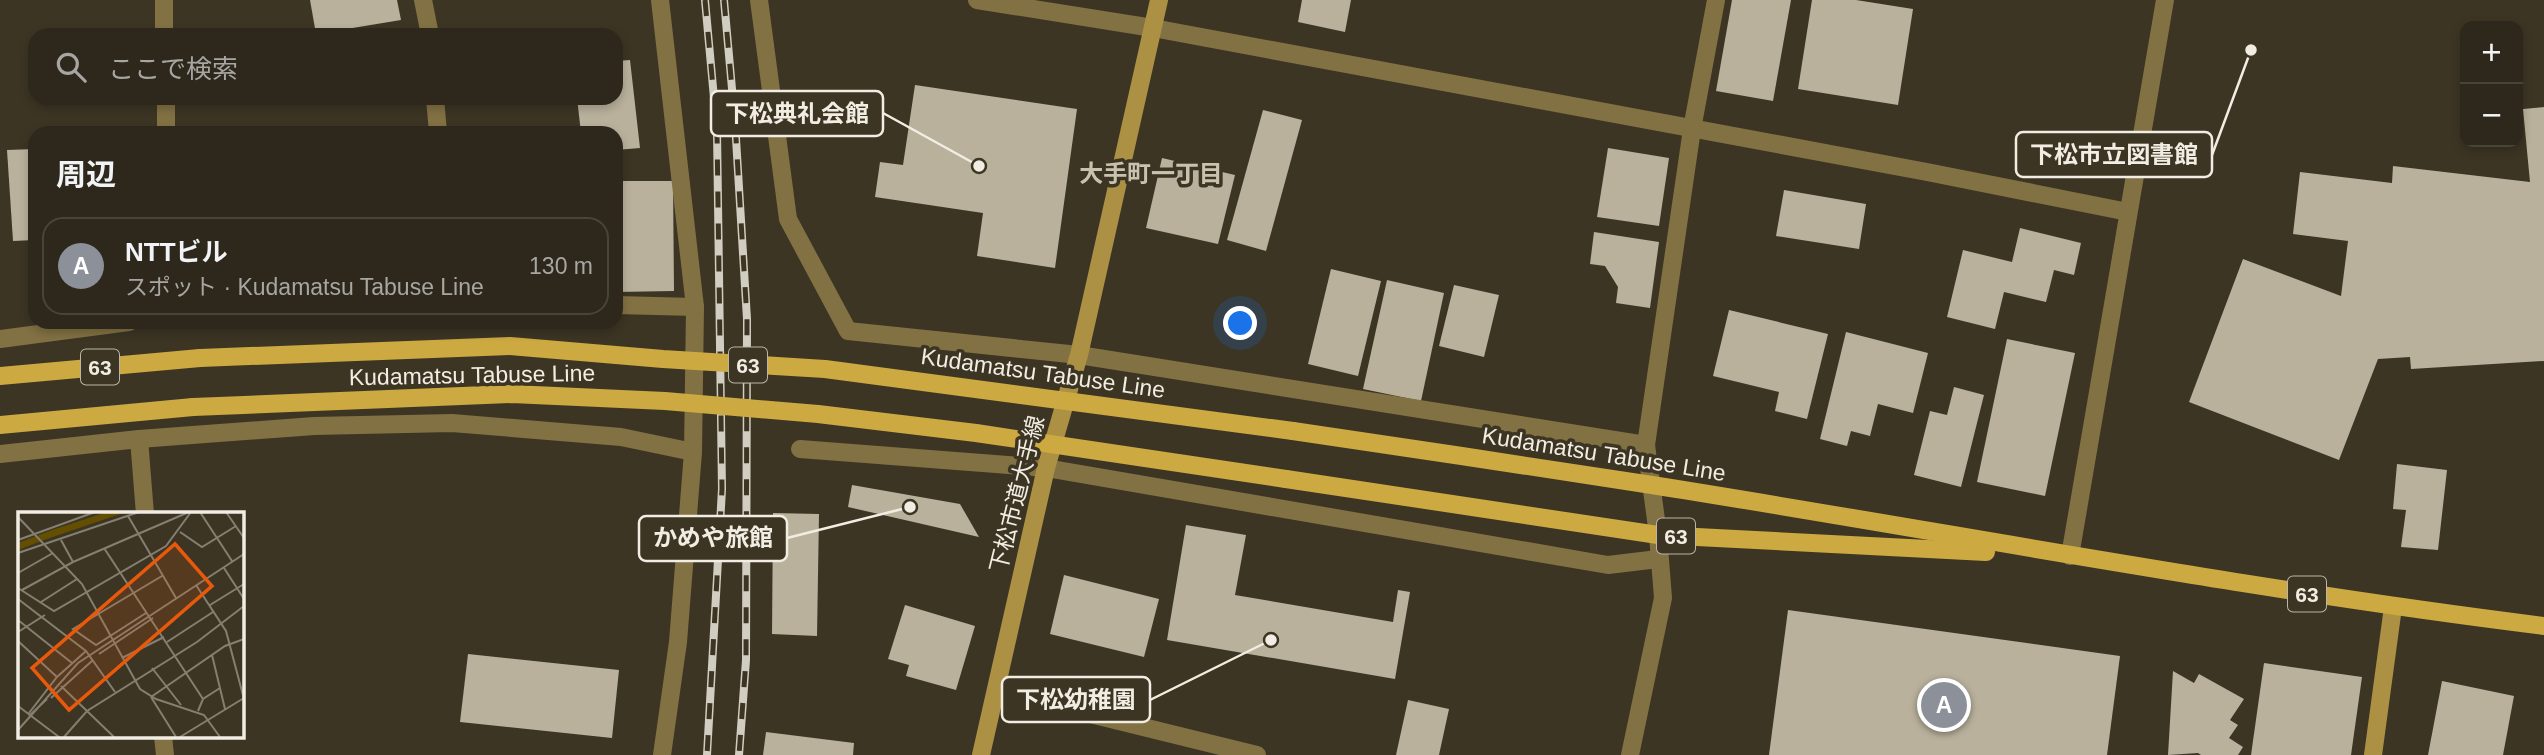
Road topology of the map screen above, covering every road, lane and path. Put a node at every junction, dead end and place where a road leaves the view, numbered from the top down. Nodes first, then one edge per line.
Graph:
1 (164, 0) edge
2 (423, 0) edge
3 (660, 0) edge
4 (759, 0) edge
5 (977, 0) edge
6 (1159, 0) edge
7 (1716, 0) edge
8 (2165, 0) edge
9 (164, 28) edge
10 (429, 28) edge
11 (1153, 28) junction
12 (166, 105) edge
13 (436, 105) edge
14 (166, 126) edge
15 (437, 126) edge
16 (1692, 129) junction
17 (2128, 212) junction
18 (623, 305) edge
19 (695, 307) junction
20 (76, 329) edge
21 (0, 339) edge
22 (1079, 355) junction
23 (0, 376) edge
24 (0, 425) edge
25 (139, 439) junction
26 (1646, 445) junction
27 (800, 449) dead end
28 (693, 452) junction
29 (0, 454) edge
30 (1046, 468) junction
31 (1652, 485) junction
32 (145, 512) edge
33 (1658, 535) junction
34 (2070, 556) junction
35 (1658, 559) junction
36 (2393, 607) junction
37 (2544, 626) edge
38 (997, 691) junction
39 (662, 755) edge
40 (981, 755) edge
41 (1257, 755) edge
42 (1630, 755) edge
43 (2373, 755) edge

1 - 9 street
2 - 10 street
3 - 19 street
4 - 22 street
5 - 11 street
6 - 11 street, 下松市道大手線
7 - 16 street
8 - 17 street
11 - 16 street
11 - 22 street, 下松市道大手線
12 - 14 street
13 - 15 street
16 - 17 street
16 - 26 street
17 - 34 street
18 - 19 street
19 - 28 street
20 - 21 street
22 - 26 street
22 - 30 street, 下松市道大手線
23 - 31 main road, Kudamatsu Tabuse Line / 63, bridge
24 - 33 main road, Kudamatsu Tabuse Line / 63, bridge
25 - 28 street
25 - 29 street
25 - 32 street
26 - 31 street
27 - 30 street
28 - 39 street
30 - 35 street
30 - 38 street, 下松市道大手線
31 - 33 street
31 - 34 main road, Kudamatsu Tabuse Line / 63
33 - 34 main road, Kudamatsu Tabuse Line / 63
33 - 35 street
34 - 36 main road, Kudamatsu Tabuse Line / 63
35 - 42 street
36 - 37 main road, Kudamatsu Tabuse Line / 63
36 - 43 street
38 - 40 street, 下松市道大手線
38 - 41 street

